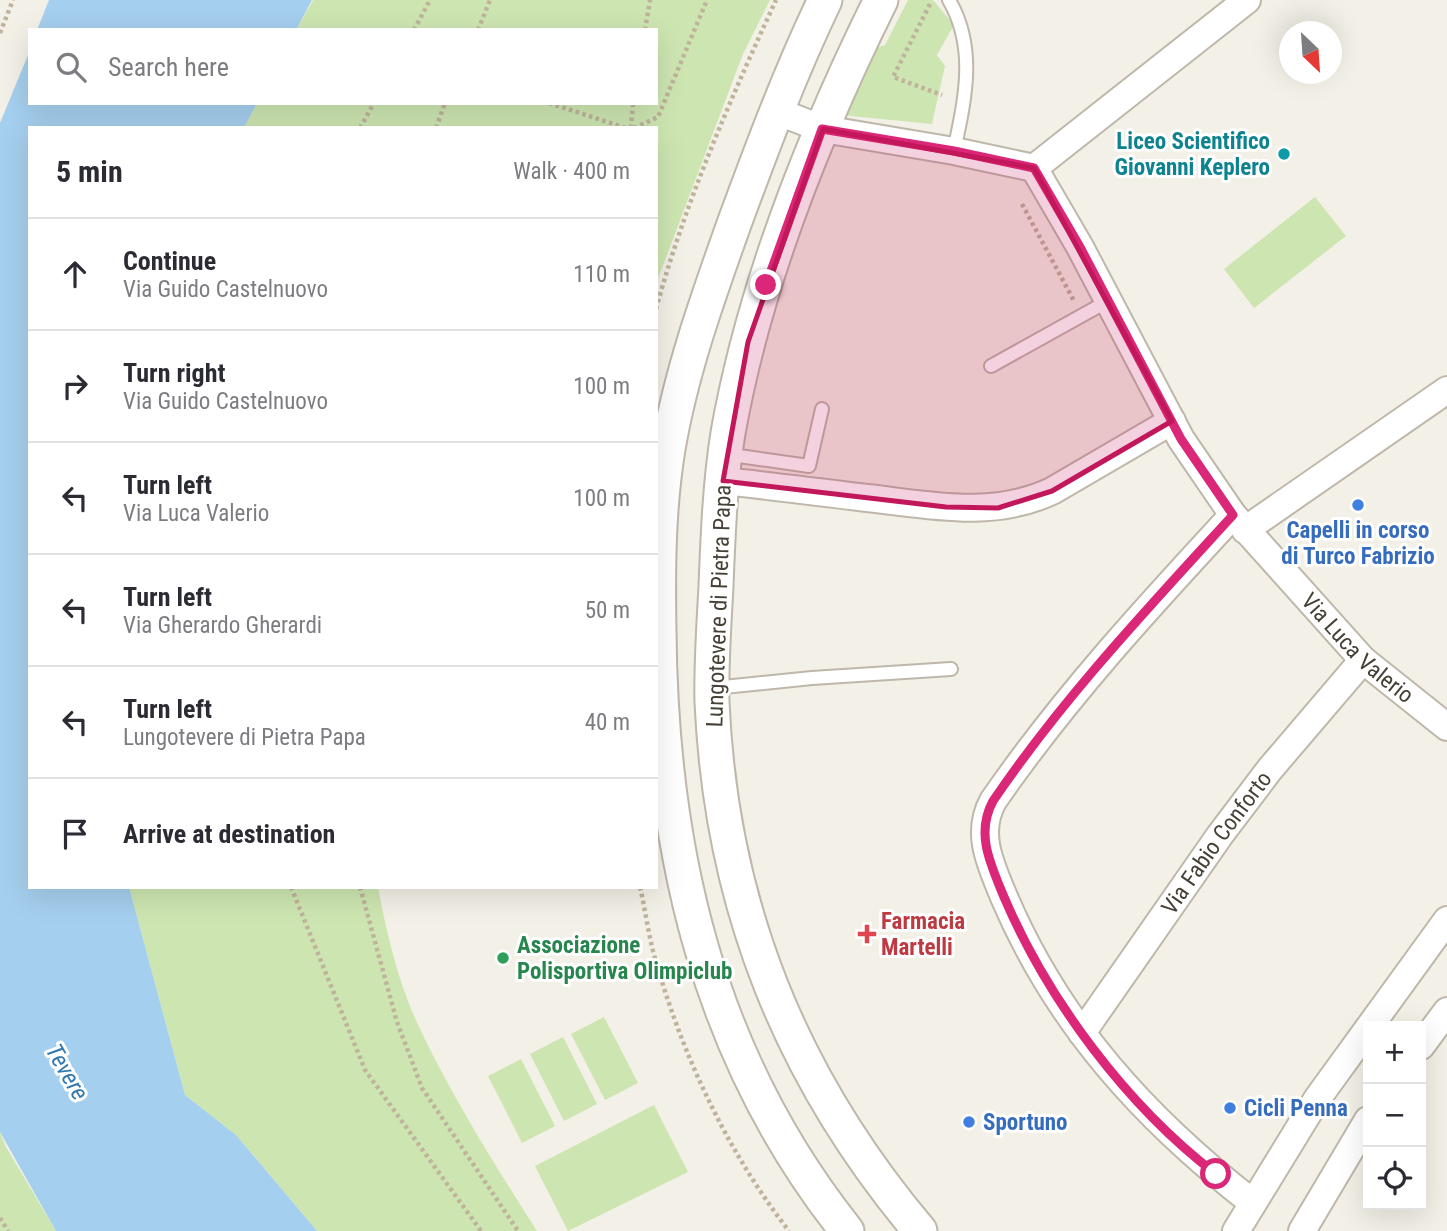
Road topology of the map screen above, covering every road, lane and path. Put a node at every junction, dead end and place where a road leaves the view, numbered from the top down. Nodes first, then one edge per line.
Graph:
1 (13, 0) edge
2 (430, 0) edge
3 (490, 0) edge
4 (650, 0) edge
5 (707, 0) edge
6 (776, 0) edge
7 (825, 0) edge
8 (881, 0) edge
9 (932, 0) edge
10 (949, 0) edge
11 (1247, 0) edge
12 (415, 28) edge
13 (479, 28) edge
14 (645, 28) edge
15 (0, 33) edge
16 (942, 95) dead end
17 (372, 105) edge
18 (444, 105) edge
19 (555, 105) edge
20 (633, 105) edge
21 (776, 111) junction
22 (361, 126) edge
23 (437, 126) edge
24 (624, 126) edge
25 (630, 126) edge
26 (635, 126) edge
27 (822, 129) junction
28 (954, 151) junction
29 (1034, 168) junction
30 (1020, 201) dead end
31 (1108, 300) junction
32 (1074, 301) dead end
33 (658, 302) edge
34 (991, 366) dead end
35 (1447, 390) edge
36 (822, 409) dead end
37 (1172, 421) junction
38 (724, 467) junction
39 (1239, 523) junction
40 (1363, 660) junction
41 (951, 669) dead end
42 (712, 688) junction
43 (1447, 727) edge
44 (292, 889) edge
45 (361, 889) edge
46 (640, 889) edge
47 (1447, 920) edge
48 (1447, 1011) edge
49 (1082, 1033) junction
50 (1426, 1038) edge
51 (1363, 1128) edge
52 (1253, 1203) junction
53 (0, 1217) edge
54 (8, 1231) edge
55 (481, 1231) edge
56 (518, 1231) edge
57 (789, 1231) edge
58 (847, 1231) edge
59 (920, 1231) edge
60 (1236, 1231) edge
61 (1302, 1231) edge

1 - 15 path
2 - 12 path
3 - 13 path
4 - 14 path
5 - 26 path
6 - 33 path
7 - 21 street
8 - 27 street, Lungotevere di Pietra Papa
9 - 16 path
10 - 28 lane
11 - 29 street
17 - 22 path
18 - 23 path
19 - 24 path
20 - 25 path
21 - 27 street
21 - 58 street
27 - 28 street
27 - 38 street, Lungotevere di Pietra Papa
28 - 29 street
29 - 31 street, Via Luca Valerio
30 - 32 path
31 - 34 lane
31 - 37 street, Via Luca Valerio
35 - 39 street
36 - 38 lane
37 - 38 street
37 - 39 street, Via Luca Valerio
38 - 42 street, Lungotevere di Pietra Papa
39 - 40 street, Via Luca Valerio
39 - 49 street
40 - 43 street, Via Luca Valerio
40 - 49 street, Via Fabio Conforto
41 - 42 lane
42 - 59 street, Lungotevere di Pietra Papa
44 - 55 path
45 - 56 path
46 - 57 path
47 - 52 street
48 - 50 street
49 - 52 street
51 - 61 street
52 - 60 street
53 - 54 path

